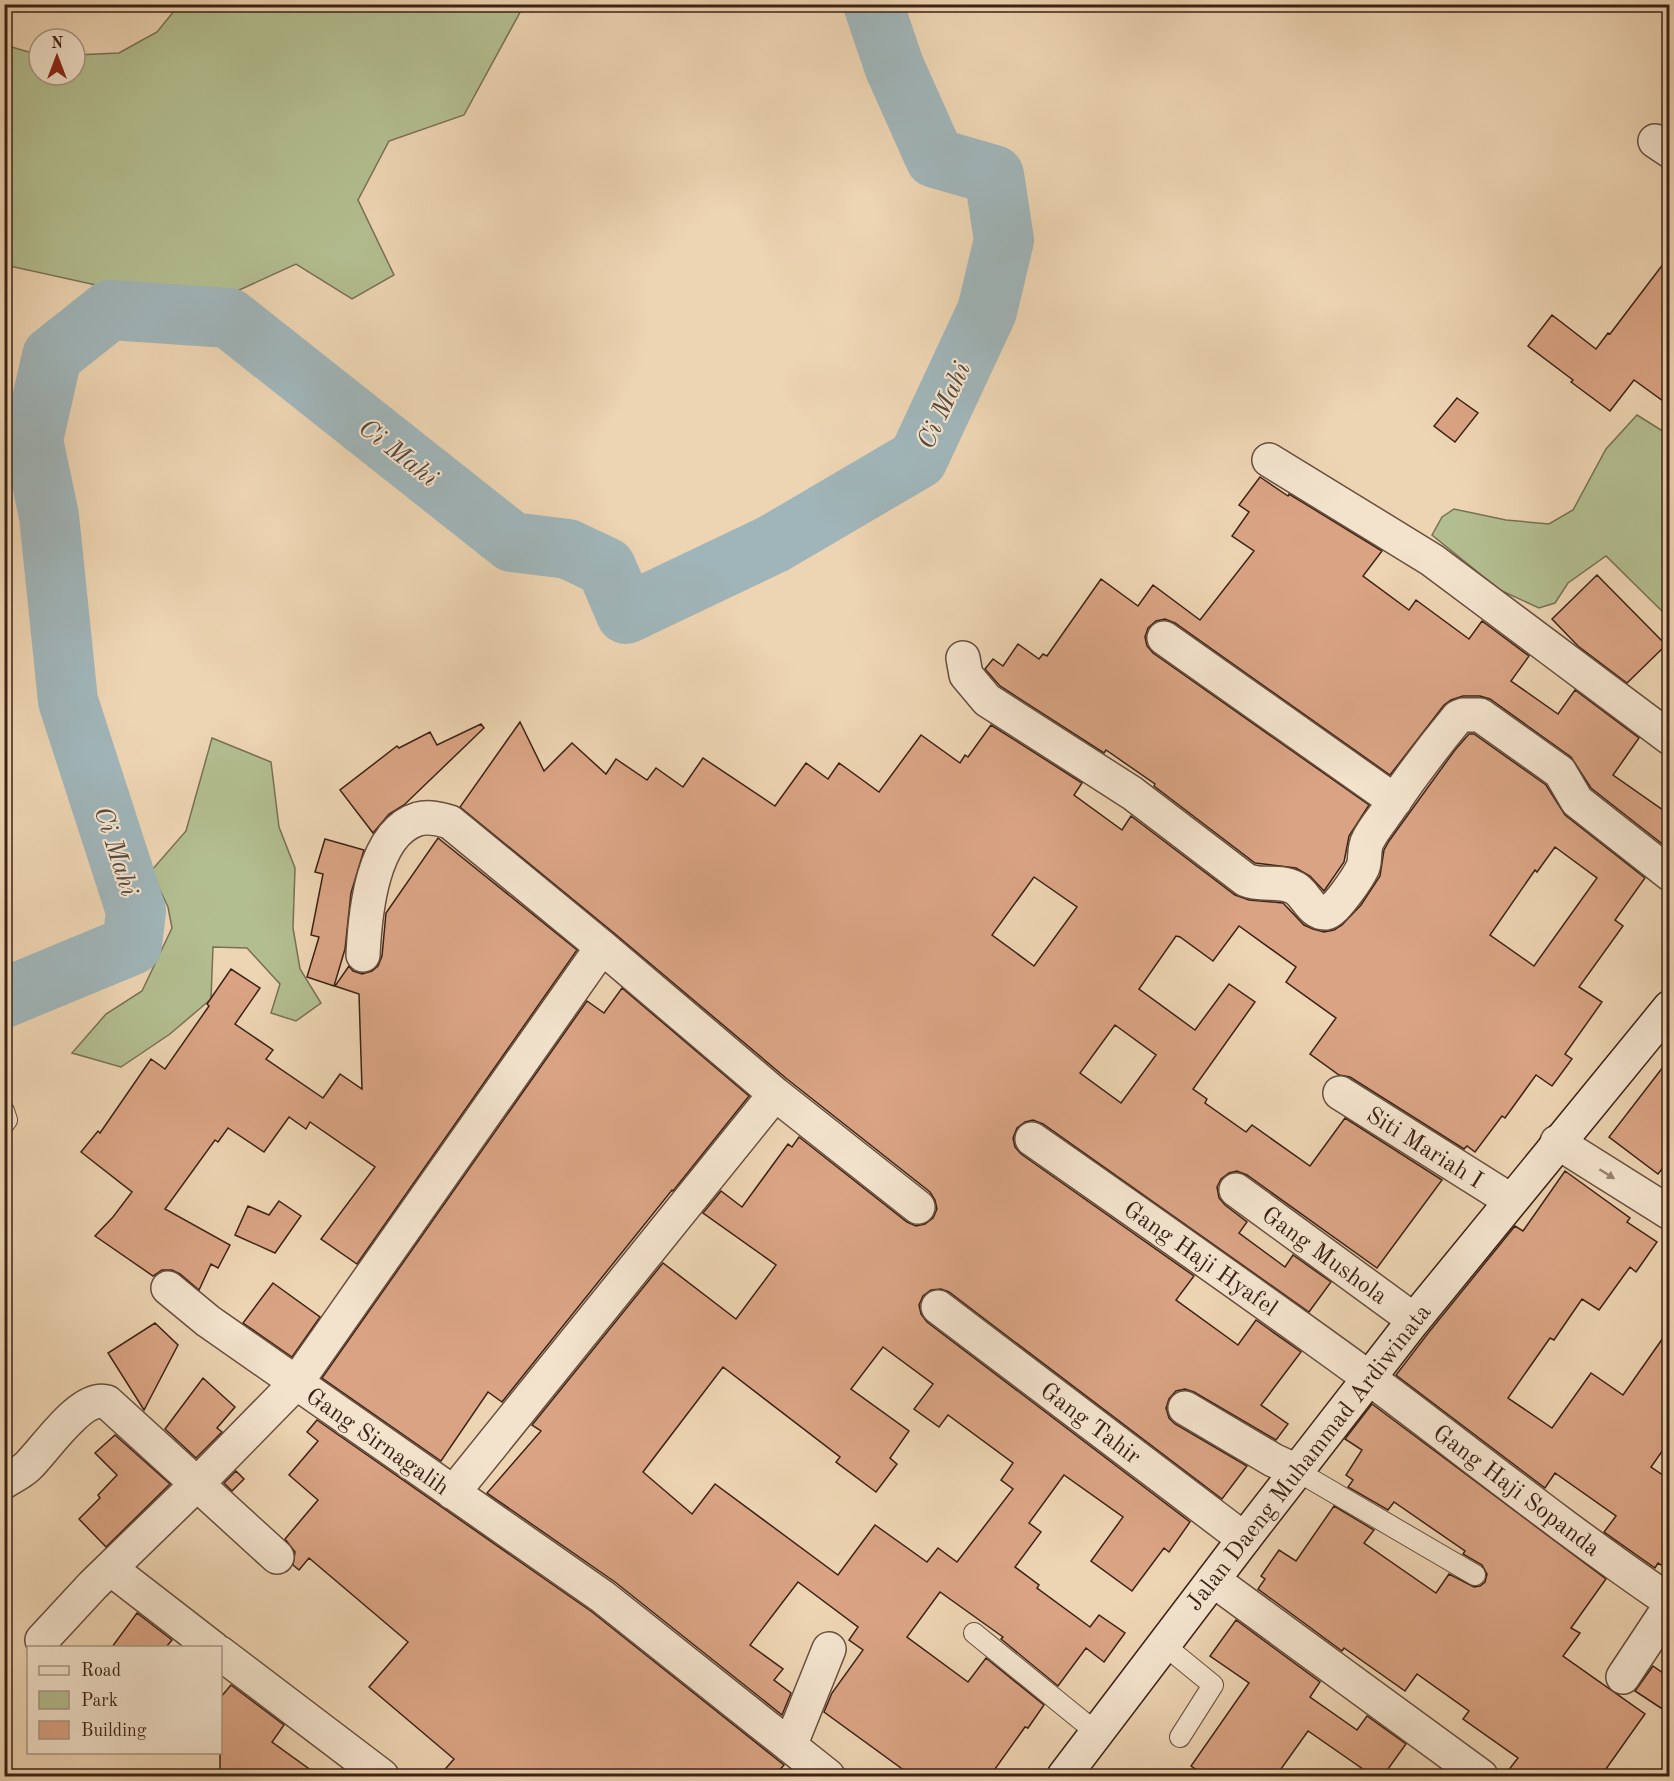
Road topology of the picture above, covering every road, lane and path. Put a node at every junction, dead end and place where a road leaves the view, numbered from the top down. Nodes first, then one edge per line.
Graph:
1 (1269, 460) dead end
2 (1164, 638) dead end
3 (963, 658) dead end
4 (1670, 738) edge
5 (1395, 801) junction
6 (1670, 874) edge
7 (602, 947) junction
8 (363, 955) dead end
9 (1670, 1007) edge
10 (1340, 1093) dead end
11 (775, 1094) junction
12 (4, 1111) edge
13 (4, 1124) edge
14 (1032, 1139) dead end
15 (1557, 1142) junction
16 (1236, 1190) dead end
17 (1510, 1200) junction
18 (918, 1207) dead end
19 (1670, 1214) edge
20 (168, 1288) dead end
21 (938, 1307) dead end
22 (1414, 1320) junction
23 (1369, 1378) junction
24 (296, 1383) junction
25 (1185, 1408) dead end
26 (1285, 1466) junction
27 (4, 1482) edge
28 (197, 1484) junction
29 (453, 1493) junction
30 (1244, 1539) junction
31 (277, 1557) dead end
32 (111, 1569) junction
33 (1475, 1575) dead end
34 (1213, 1580) junction
35 (1668, 1600) edge
36 (974, 1633) dead end
37 (42, 1640) dead end
38 (1164, 1645) junction
39 (212, 1646) edge
40 (829, 1649) dead end
41 (222, 1655) edge
42 (1623, 1677) dead end
43 (1097, 1733) junction
44 (1180, 1737) dead end
45 (790, 1746) junction
46 (382, 1776) edge
47 (828, 1776) edge
48 (1064, 1776) edge
49 (1481, 1776) edge

1 - 4 street
2 - 5 street
3 - 5 street
5 - 6 street
7 - 8 street
7 - 11 street
7 - 24 street, Gang Sirnagalih
9 - 15 street, Jalan Daeng Muhammad Ardiwinata
10 - 17 street, Siti Mariah I
11 - 18 street
11 - 29 street
12 - 13 lane
14 - 23 street, Gang Haji Hyafel
15 - 17 street, Jalan Daeng Muhammad Ardiwinata
15 -> 19 street
16 - 22 street, Gang Mushola
17 - 22 street, Jalan Daeng Muhammad Ardiwinata
20 - 24 street
21 - 30 street, Gang Tahir
22 - 23 street, Jalan Daeng Muhammad Ardiwinata
23 - 26 street, Jalan Daeng Muhammad Ardiwinata
23 - 35 street, Gang Haji Sopanda
24 - 28 street
24 - 29 street, Gang Sirnagalih
25 - 26 street
26 - 30 street, Jalan Daeng Muhammad Ardiwinata
26 - 33 lane
27 - 28 street
28 - 31 street
28 - 32 street
29 - 45 street, Gang Sirnagalih
30 - 34 street, Jalan Daeng Muhammad Ardiwinata
32 - 37 street
32 - 39 street
34 - 38 street, Jalan Daeng Muhammad Ardiwinata
34 - 49 street
35 - 42 street
36 - 43 lane
38 - 43 street, Jalan Daeng Muhammad Ardiwinata
38 - 44 lane
40 - 45 street
41 - 46 street
43 - 48 street, Jalan Daeng Muhammad Ardiwinata
45 - 47 street, Gang Sirnagalih

